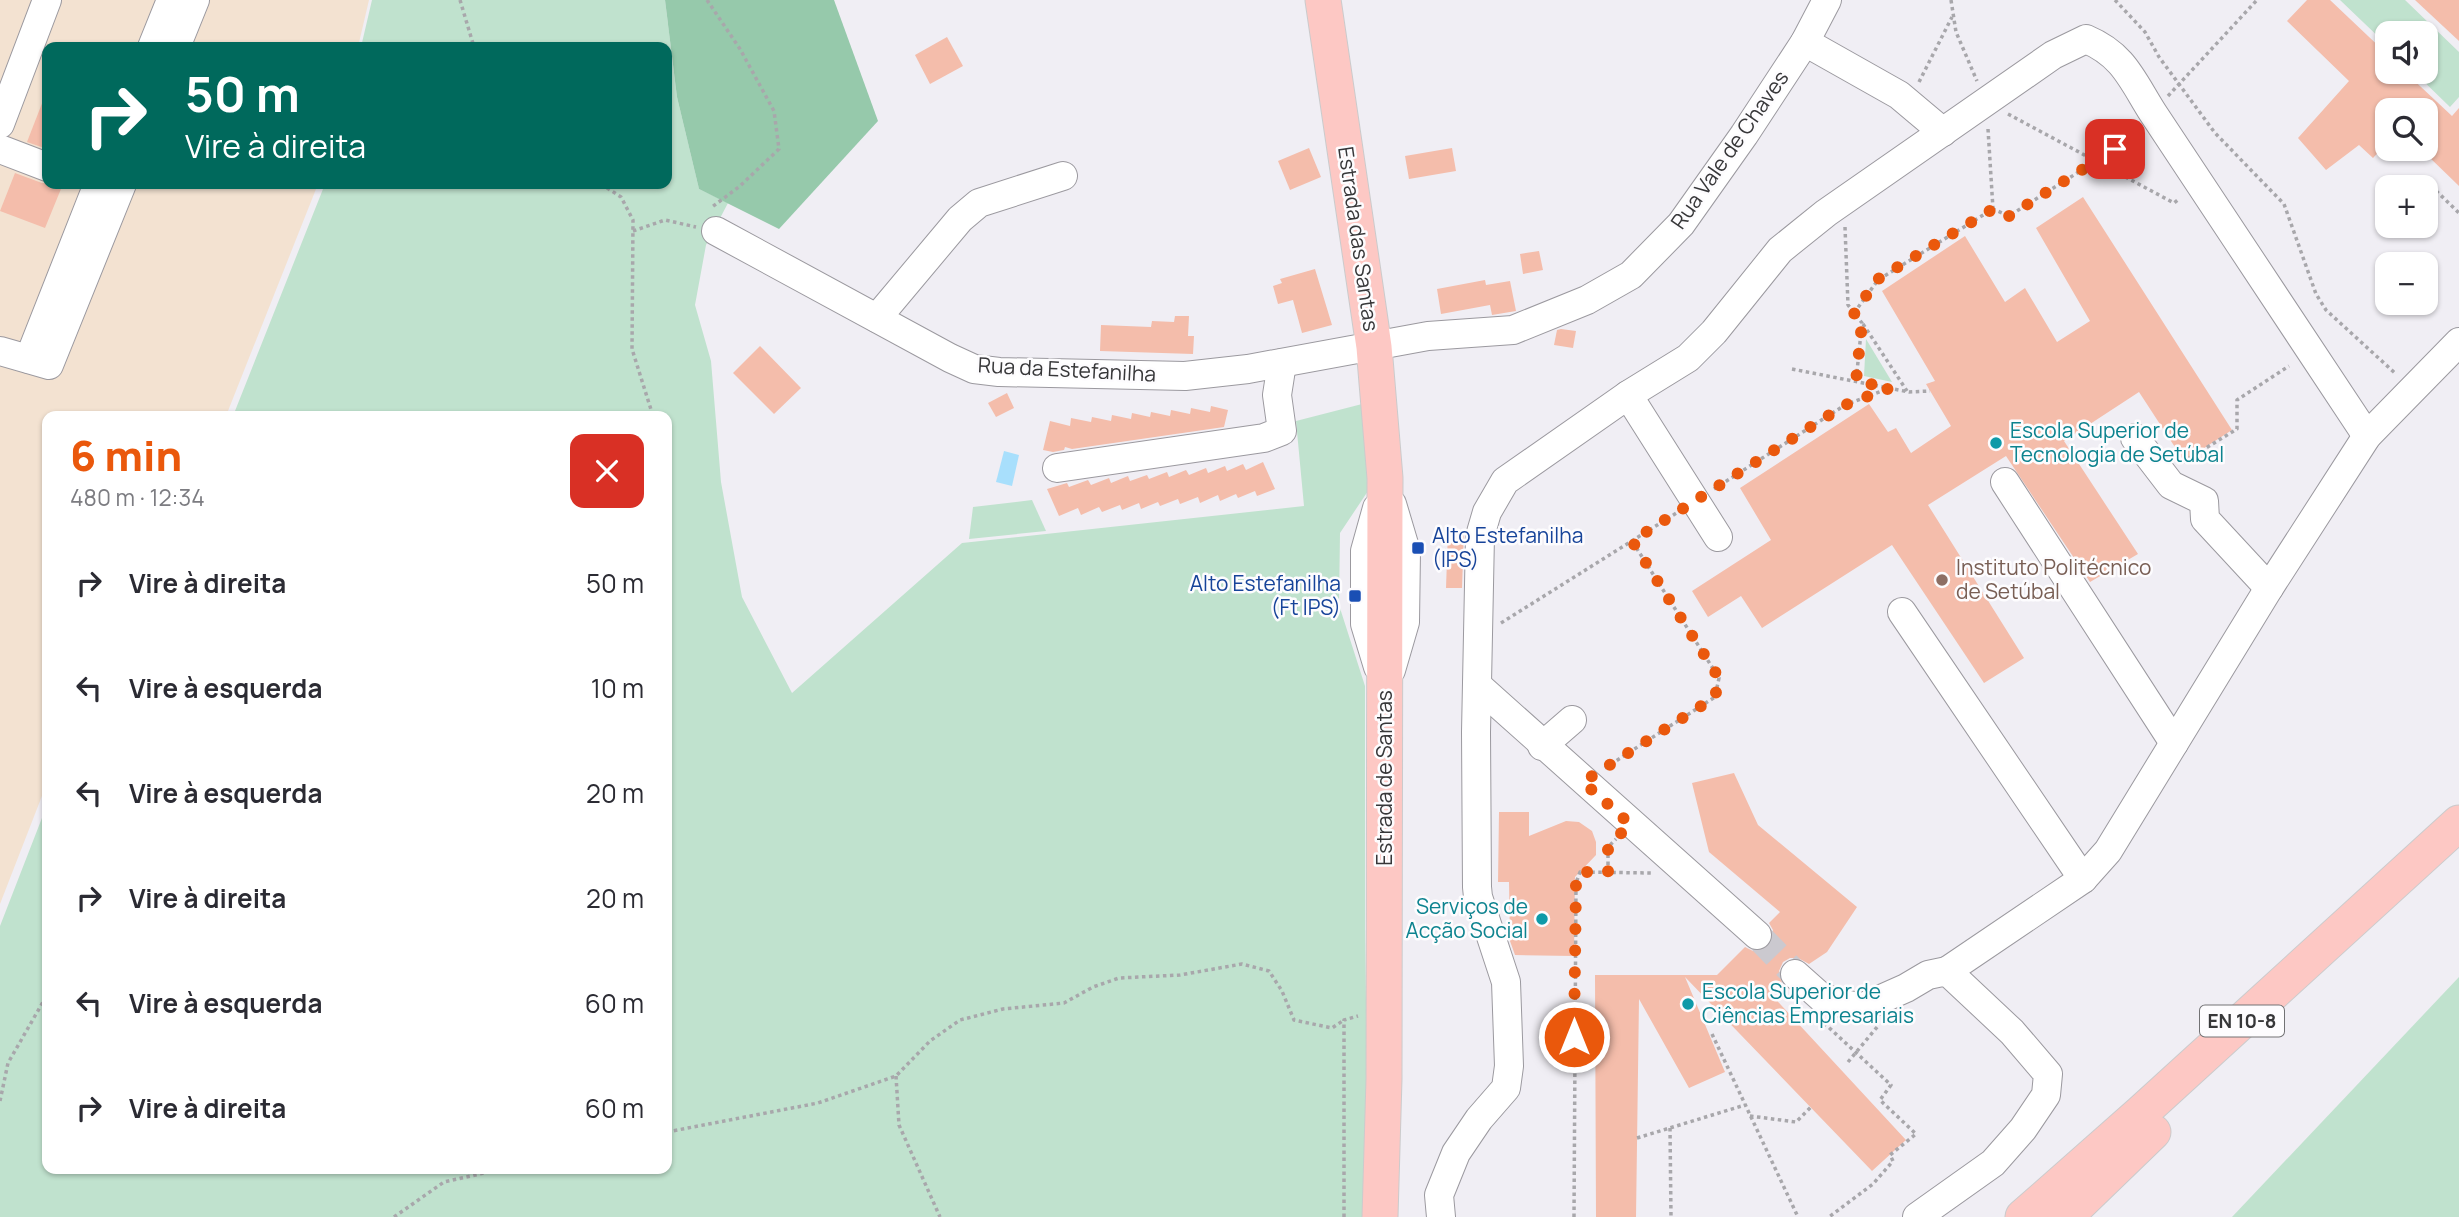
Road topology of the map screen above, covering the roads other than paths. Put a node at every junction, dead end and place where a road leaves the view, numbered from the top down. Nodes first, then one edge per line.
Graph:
1 (47, 0) edge
2 (171, 0) edge
3 (195, 0) edge
4 (1323, 0) edge
5 (1827, 0) edge
6 (154, 42) edge
7 (178, 42) edge
8 (1805, 42) junction
9 (0, 124) edge
10 (1943, 132) junction
11 (0, 149) edge
12 (42, 165) edge
13 (1063, 176) dead end
14 (104, 189) edge
15 (716, 231) road end
16 (877, 318) junction
17 (2459, 342) edge
18 (1374, 347) junction
19 (0, 351) edge
20 (1282, 363) junction
21 (1628, 395) junction
22 (2367, 436) junction
23 (2135, 438) dead end
24 (1057, 468) dead end
25 (1385, 478) joint
26 (2005, 482) dead end
27 (1718, 537) dead end
28 (2269, 588) junction
29 (1902, 612) dead end
30 (1477, 685) junction
31 (1572, 720) dead end
32 (2174, 743) junction
33 (1542, 746) junction
34 (2459, 823) edge
35 (2459, 831) edge
36 (2083, 879) junction
37 (1756, 935) tunnel mouth
38 (1947, 971) junction
39 (1795, 974) tunnel mouth
40 (2231, 1053) junction
41 (2182, 1076) junction
42 (1384, 1079) junction
43 (1380, 1217) edge
44 (1397, 1217) edge
45 (1441, 1217) edge
46 (1917, 1217) edge
47 (2011, 1217) edge
48 (2023, 1217) edge
49 (2049, 1217) edge
50 (2065, 1217) edge

1 - 9 street
2 - 6 street
3 - 7 street
4 - 18 main road, Estrada das Santas
5 - 8 street, Rua Vale de Chaves
8 - 10 street
8 - 18 street, Rua Vale de Chaves
10 - 21 street
10 - 22 street
11 - 12 street
13 - 16 street
14 - 19 street
15 - 16 street, Rua da Estefanilha
16 - 20 street, Rua da Estefanilha
17 - 22 street
18 - 20 street, Rua da Estefanilha
18 - 25 main road, Estrada das Santas
20 - 24 street
21 - 27 street
21 - 30 street
22 - 28 street
23 - 28 street
25 - 42 main road, Estrada de Santas
26 - 32 street
28 - 32 street
29 - 36 street
30 - 33 street
30 - 45 street
31 - 33 street
32 - 36 street
33 - 37 street
34 - 41 main road, EN 10-8
35 - 40 main road, EN 10-8
36 - 38 street
38 - 39 street
38 - 46 street
40 - 49 main road, EN 10-8
40 - 50 main road
41 - 47 main road
41 - 48 main road, EN 10-8
42 - 43 main road, Estrada de Santas
42 - 44 main road, Estrada de Santas

